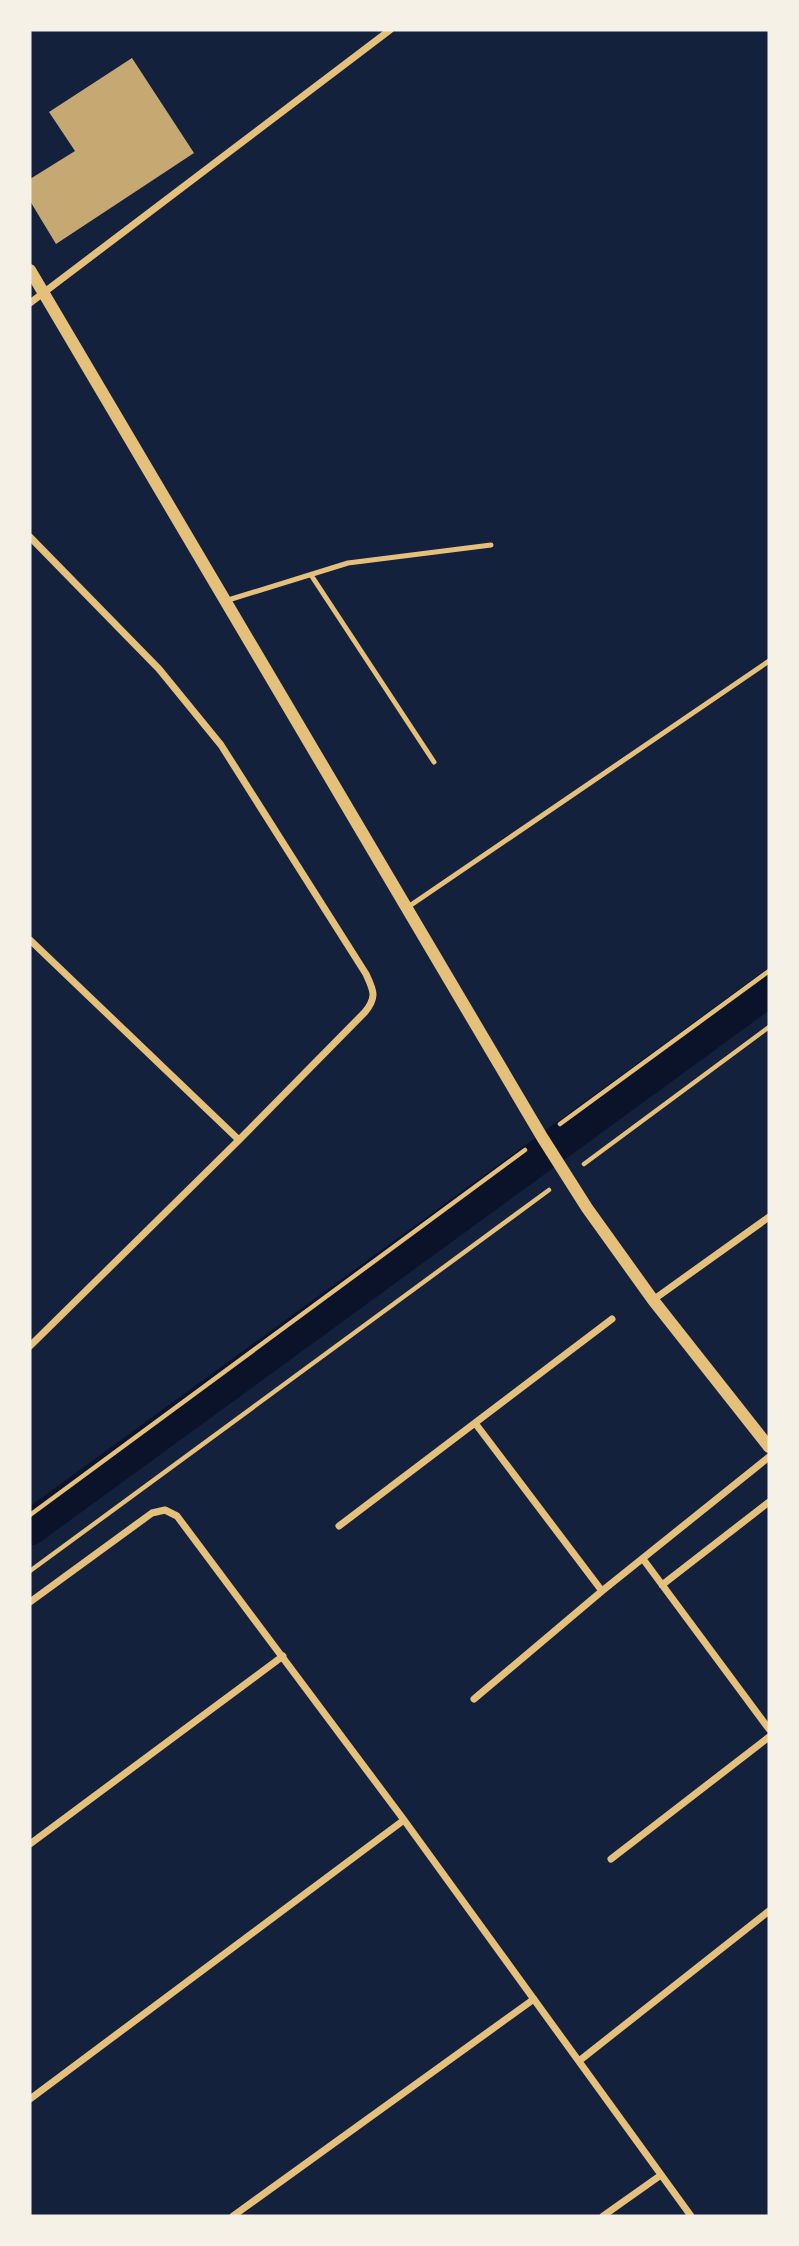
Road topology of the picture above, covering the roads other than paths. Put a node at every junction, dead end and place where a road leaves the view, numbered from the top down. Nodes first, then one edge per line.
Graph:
1 (390, 30) edge
2 (30, 270) edge
3 (43, 292) junction
4 (30, 303) edge
5 (30, 537) edge
6 (491, 545) dead end
7 (311, 575) junction
8 (226, 601) junction
9 (769, 661) edge
10 (435, 762) dead end
11 (407, 908) junction
12 (30, 940) edge
13 (239, 1140) junction
14 (769, 1217) edge
15 (653, 1300) junction
16 (612, 1319) dead end
17 (30, 1346) edge
18 (475, 1423) junction
19 (769, 1447) edge
20 (769, 1457) edge
21 (769, 1502) edge
22 (339, 1527) dead end
23 (643, 1559) junction
24 (662, 1586) junction
25 (602, 1591) junction
26 (30, 1602) edge
27 (283, 1656) junction
28 (474, 1699) dead end
29 (769, 1729) edge
30 (769, 1737) edge
31 (404, 1820) junction
32 (30, 1844) edge
33 (611, 1859) dead end
34 (769, 1912) edge
35 (534, 1999) junction
36 (579, 2061) junction
37 (30, 2099) edge
38 (661, 2175) junction
39 (233, 2216) edge
40 (603, 2216) edge
41 (691, 2216) edge

1 - 3 street
2 - 3 street
3 - 4 street
3 - 8 street
5 - 13 street
6 - 7 lane
7 - 8 lane
7 - 10 lane
8 - 11 street
9 - 11 lane
11 - 15 street
12 - 13 street
13 - 17 street
14 - 15 street
15 - 19 street
16 - 18 street
18 - 22 street
18 - 25 street
20 - 23 street
21 - 24 street
23 - 24 street
23 - 25 street
24 - 29 street
25 - 28 street
26 - 27 street
27 - 31 street
27 - 32 street
30 - 33 street
31 - 35 street
31 - 37 street
34 - 36 street
35 - 36 street
35 - 39 street
36 - 38 street
38 - 40 street
38 - 41 street

